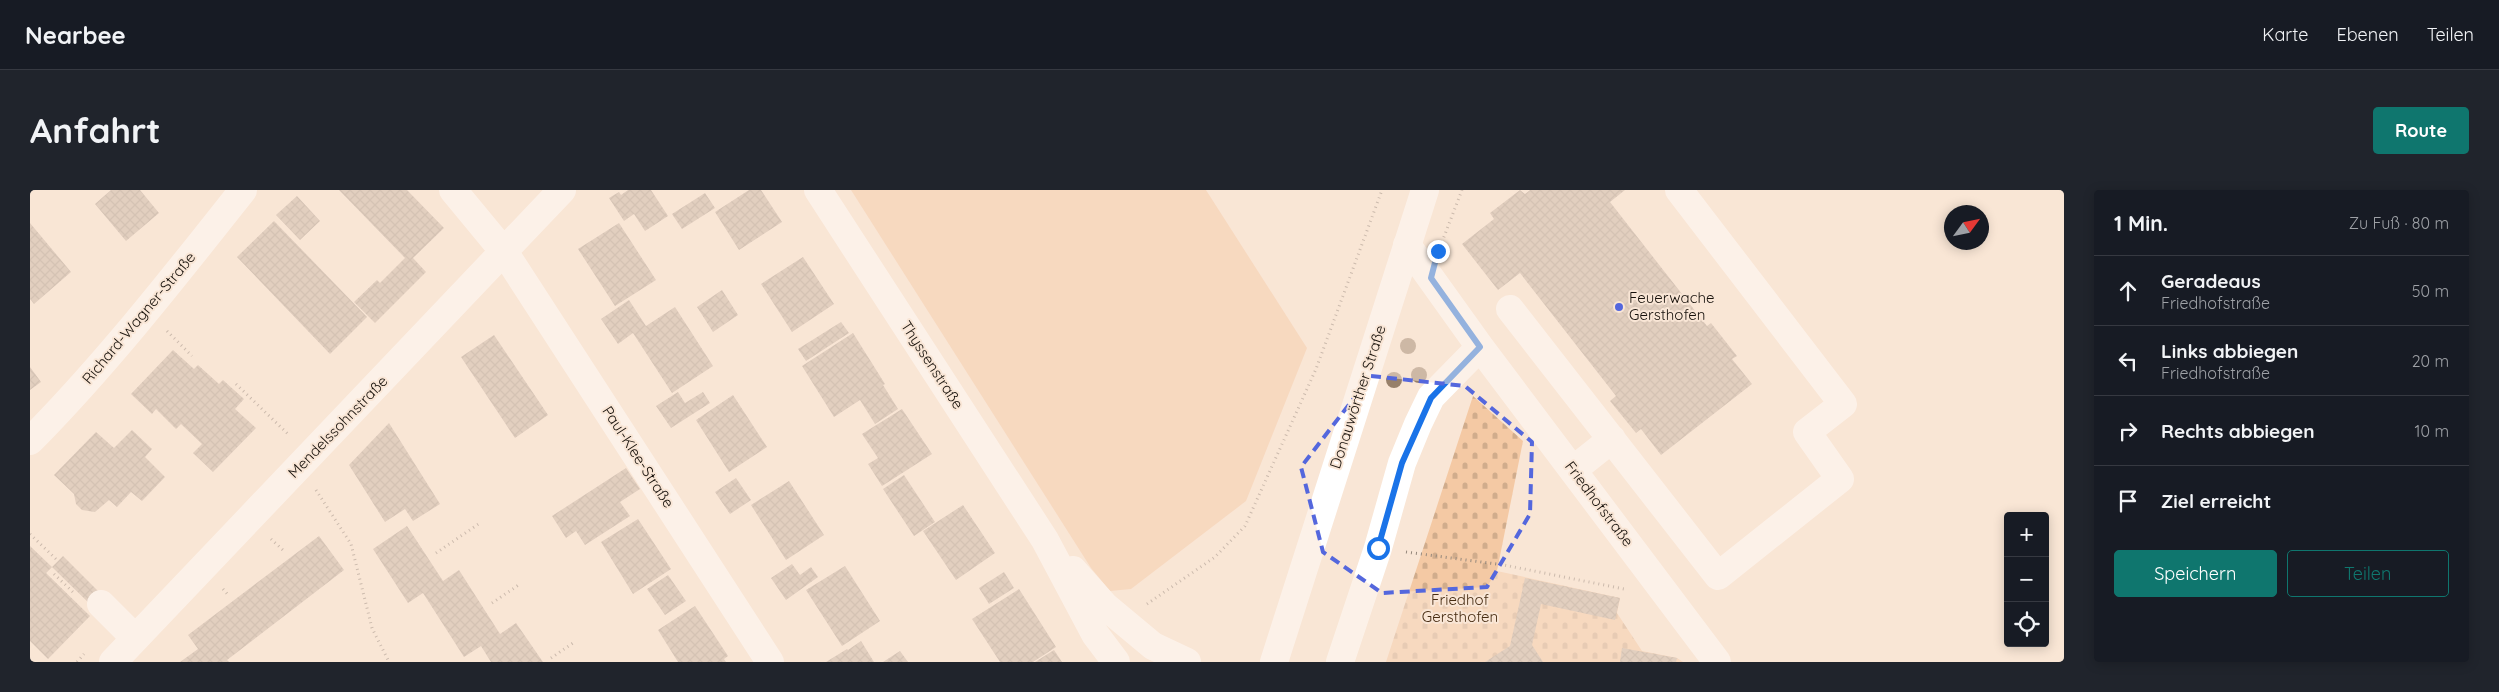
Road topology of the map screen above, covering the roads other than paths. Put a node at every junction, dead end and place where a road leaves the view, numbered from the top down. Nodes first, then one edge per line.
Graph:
1 (243, 190) edge
2 (453, 190) edge
3 (562, 190) edge
4 (818, 190) edge
5 (1425, 190) edge
6 (1679, 190) edge
7 (1406, 245) junction
8 (505, 252) junction
9 (1510, 309) dead end
10 (1480, 347) junction
11 (1612, 439) junction
12 (30, 442) edge
13 (1566, 469) junction
14 (1045, 540) junction
15 (101, 604) dead end
16 (135, 638) junction
17 (113, 662) edge
18 (770, 662) edge
19 (1116, 662) edge
20 (1187, 662) edge
21 (1274, 662) edge
22 (1340, 662) edge
23 (1717, 662) edge

1 - 12 street, Richard-Wagner-Straße
2 - 8 street
3 - 8 street, Mendelssohnstraße
4 - 14 street, Thyssenstraße
5 - 7 street, Donauwörther Straße
6 - 11 street
7 - 10 street, Friedhofstraße
7 - 21 street, Donauwörther Straße
8 - 16 street, Mendelssohnstraße
8 - 18 street, Paul-Klee-Straße
9 - 11 street
10 - 13 street, Friedhofstraße
10 - 22 street
11 - 13 street
13 - 23 street, Friedhofstraße
14 - 19 street, Thyssenstraße
14 - 20 street, Thyssenstraße
15 - 16 street
16 - 17 street, Mendelssohnstraße

